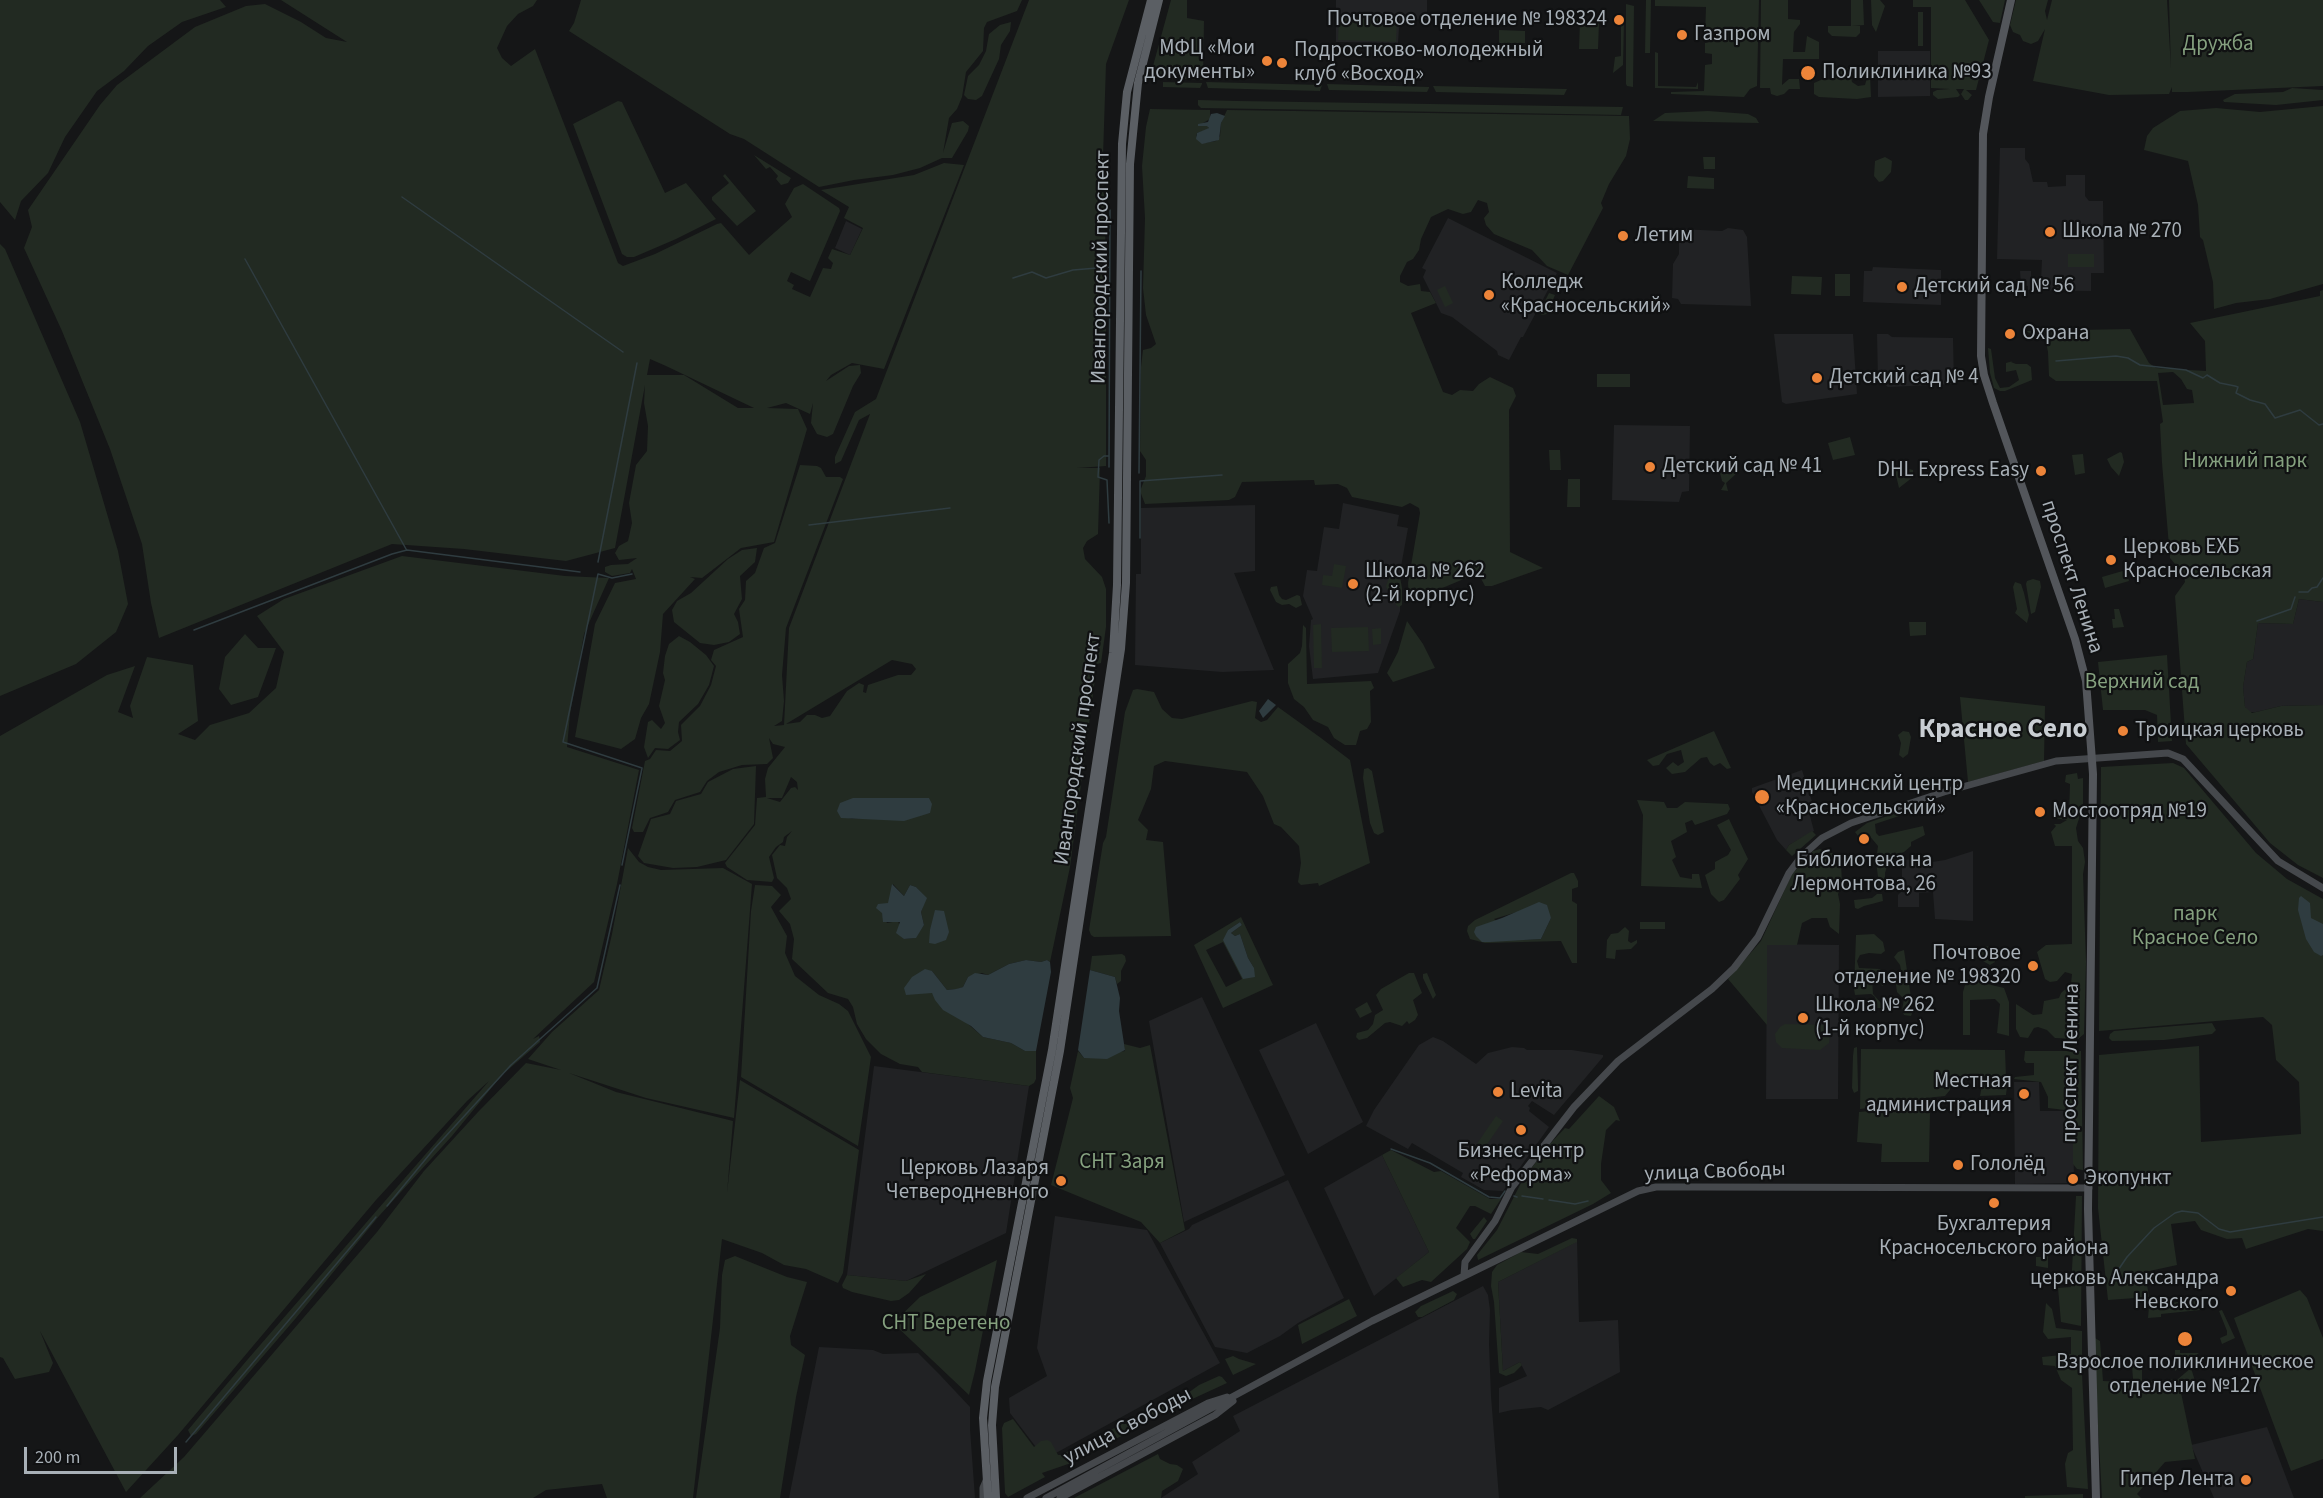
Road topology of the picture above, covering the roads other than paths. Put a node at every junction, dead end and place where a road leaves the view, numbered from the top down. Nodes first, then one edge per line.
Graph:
1 (1151, 0) edge
2 (1159, 0) edge
3 (2011, 0) edge
4 (2092, 757) junction
5 (2323, 888) edge
6 (2089, 1188) junction
7 (1464, 1275) junction
8 (1246, 1390) junction
9 (991, 1480) junction
10 (1049, 1496) edge
11 (983, 1498) edge
12 (988, 1498) edge
13 (998, 1498) edge
14 (1027, 1498) edge
15 (1060, 1498) edge
16 (2096, 1498) edge

1 - 9 highway, Ивангородский проспект
2 - 9 highway, Ивангородский проспект
3 - 4 main road, проспект Ленина
4 - 5 main road
4 - 6 main road, проспект Ленина
4 - 7 main road
6 - 7 main road, улица Свободы
6 - 16 main road, проспект Ленина
7 - 8 main road, улица Свободы
8 - 10 main road, улица Свободы
8 - 14 main road, улица Свободы
8 - 15 main road, улица Свободы
9 - 11 main road
9 - 12 highway, Ивангородский проспект
9 - 13 highway, Ивангородский проспект

